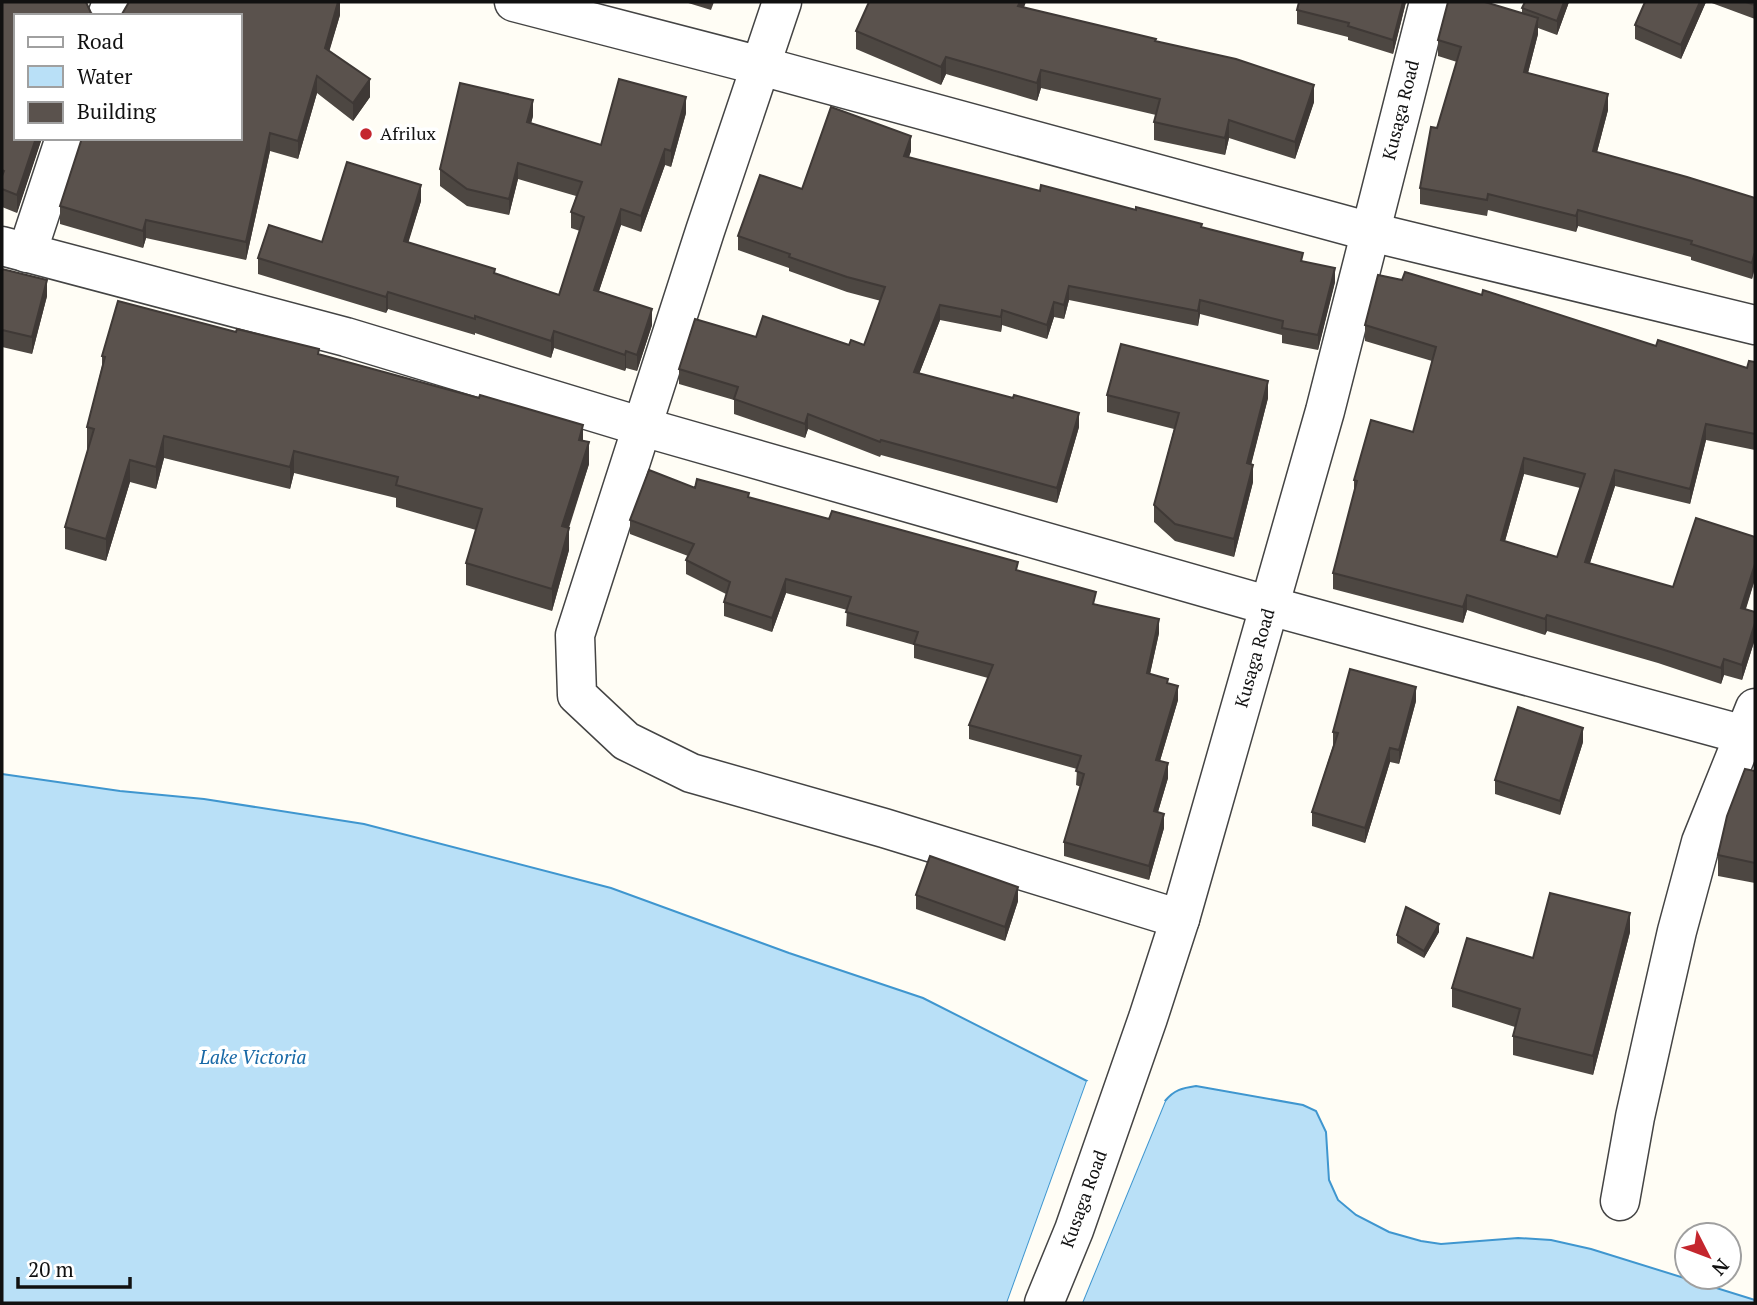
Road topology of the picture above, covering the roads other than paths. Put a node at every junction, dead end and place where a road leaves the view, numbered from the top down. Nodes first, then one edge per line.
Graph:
1 (514, 2) edge
2 (782, 2) edge
3 (1429, 2) edge
4 (761, 66) junction
5 (64, 140) edge
6 (1371, 232) junction
7 (14, 250) edge
8 (1755, 324) edge
9 (643, 427) junction
10 (1270, 606) junction
11 (1752, 727) edge
12 (1180, 919) junction
13 (1620, 1202) dead end
14 (1044, 1303) edge

1 - 4 street
2 - 4 street
3 - 6 street, Kusaga Road
4 - 6 street
4 - 9 street
5 - 7 street
6 - 8 street
6 - 10 street, Kusaga Road
7 - 9 street
9 - 10 street
9 - 12 street
10 - 11 street
10 - 12 street, Kusaga Road
11 - 13 street
12 - 14 street, Kusaga Road

